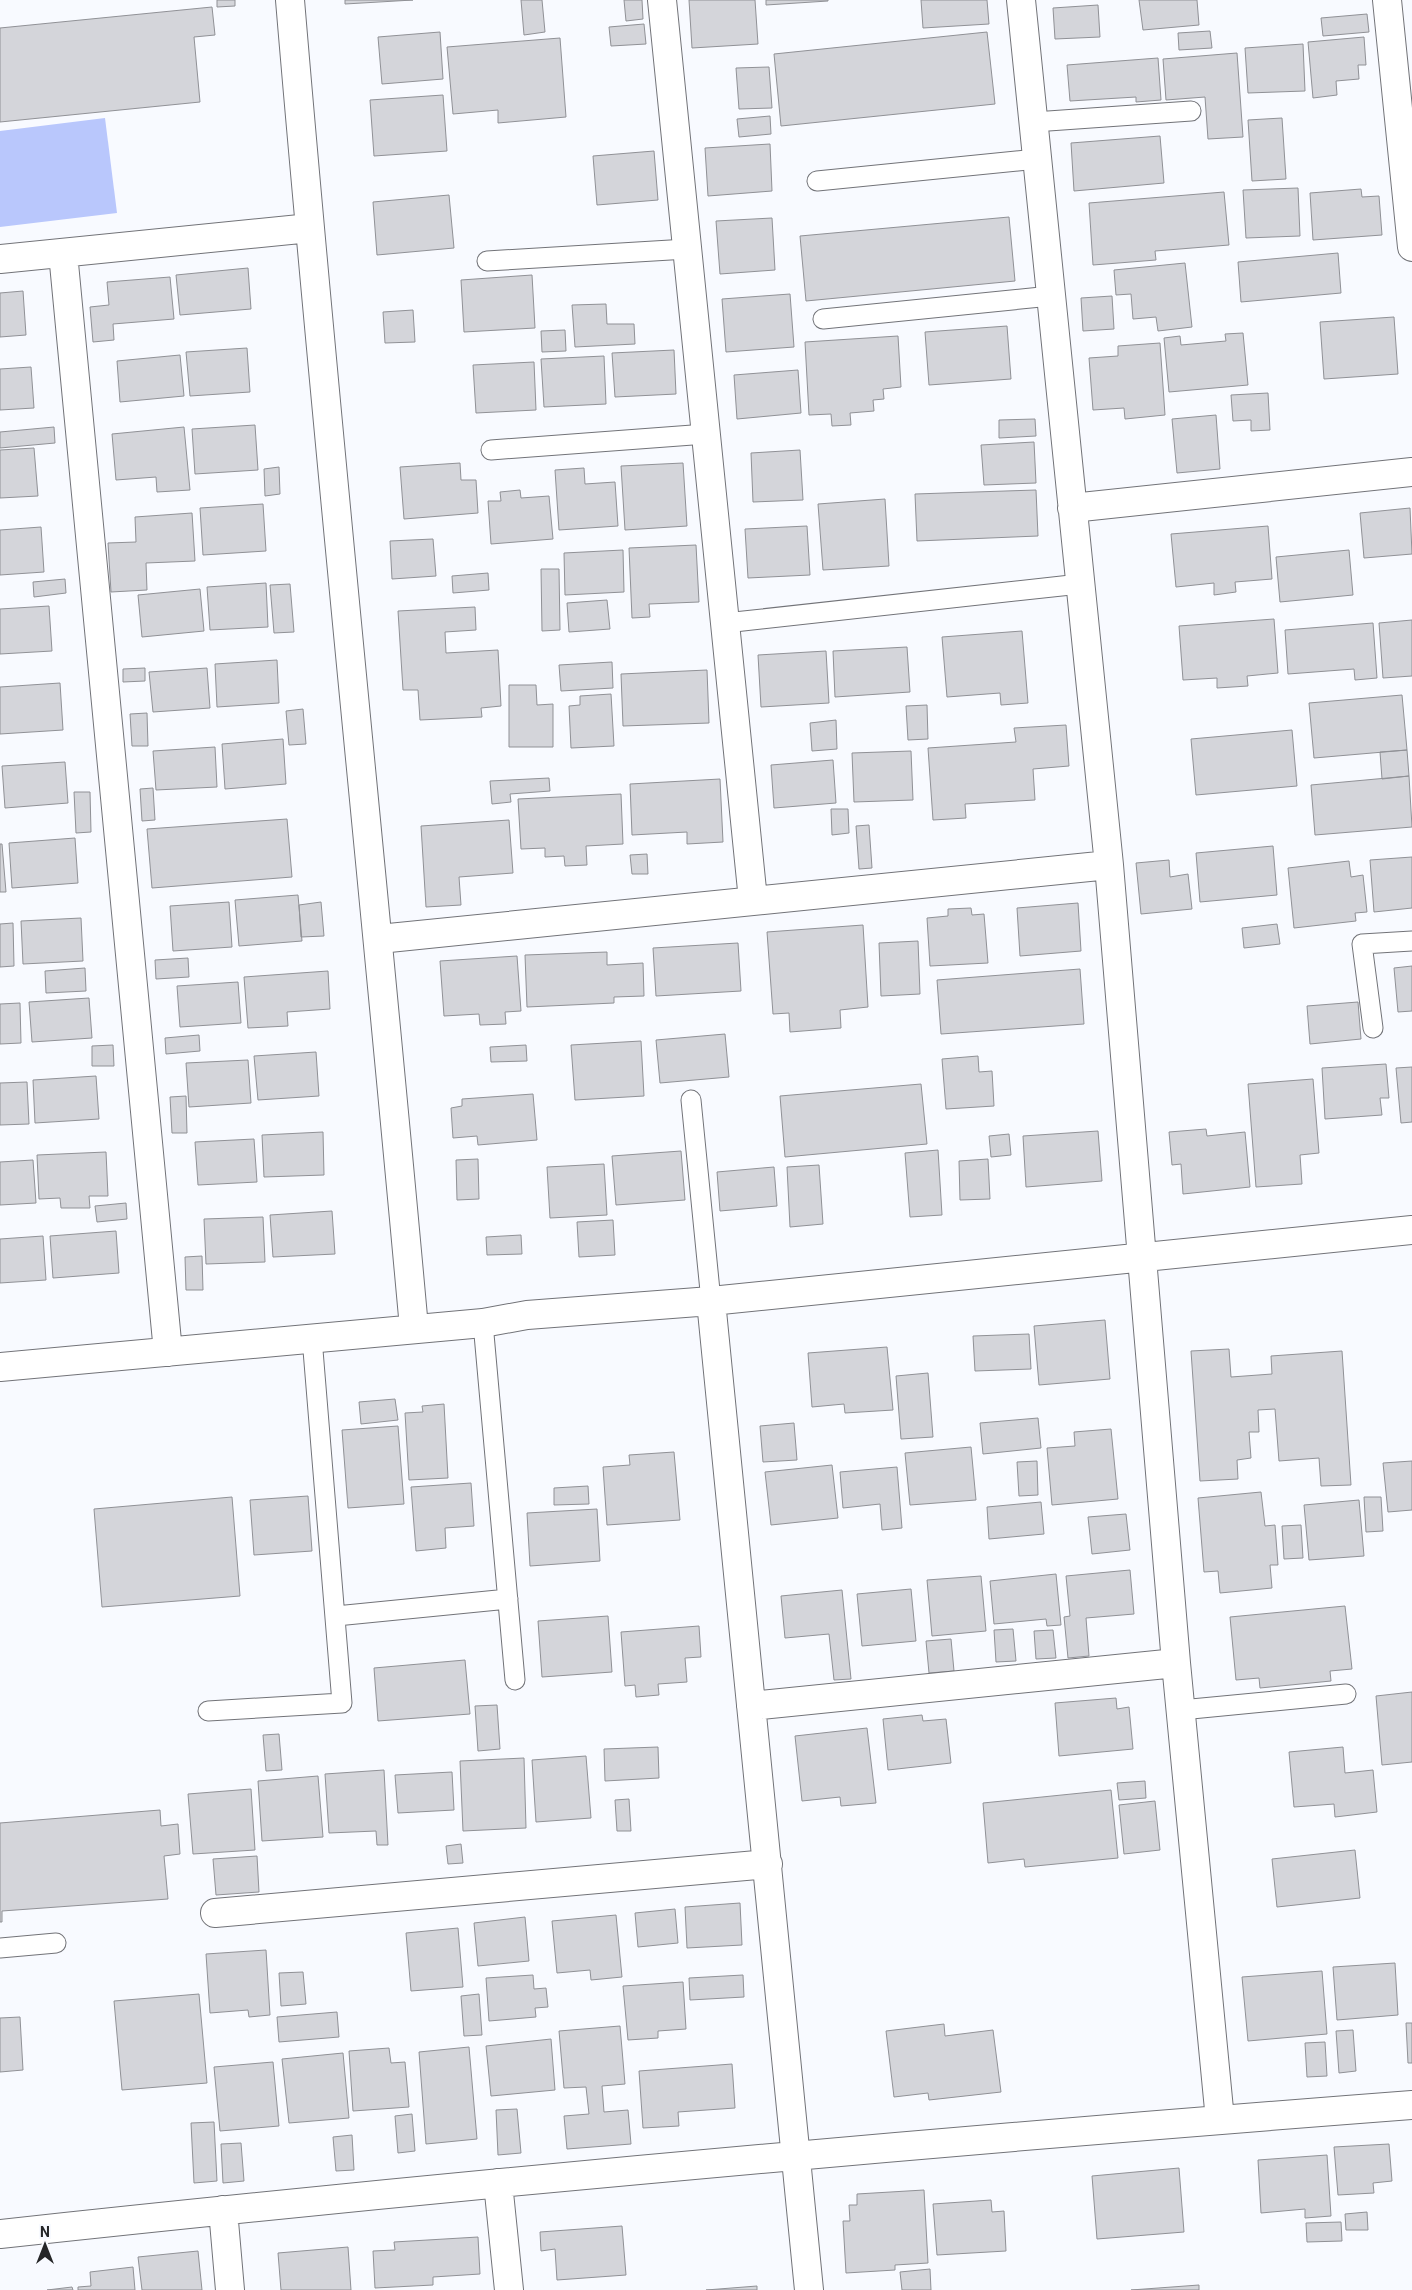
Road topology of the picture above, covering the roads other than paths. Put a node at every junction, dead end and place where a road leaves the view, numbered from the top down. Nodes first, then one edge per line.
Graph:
1 (290, 0) edge
2 (662, 0) edge
3 (1021, 0) edge
4 (1387, 0) edge
5 (1191, 111) dead end
6 (1034, 122) junction
7 (1037, 159) junction
8 (817, 181) dead end
9 (310, 228) junction
10 (1412, 247) edge
11 (687, 249) junction
12 (62, 253) junction
13 (0, 259) edge
14 (487, 261) dead end
15 (1050, 296) junction
16 (822, 319) dead end
17 (706, 434) junction
18 (491, 450) dead end
19 (1412, 472) edge
20 (1072, 508) junction
21 (1080, 584) junction
22 (725, 623) junction
23 (1109, 865) junction
24 (753, 900) junction
25 (379, 939) junction
26 (1412, 941) edge
27 (1373, 1028) dead end
28 (691, 1100) dead end
29 (1412, 1230) edge
30 (1141, 1257) junction
31 (711, 1301) junction
32 (484, 1323) junction
33 (414, 1328) junction
34 (312, 1338) junction
35 (168, 1352) junction
36 (0, 1367) edge
37 (508, 1599) junction
38 (336, 1616) junction
39 (1176, 1663) junction
40 (515, 1680) dead end
41 (1346, 1694) dead end
42 (751, 1706) junction
43 (1181, 1710) junction
44 (208, 1711) dead end
45 (768, 1864) junction
46 (215, 1913) dead end
47 (56, 1943) dead end
48 (0, 1948) edge
49 (1412, 2105) edge
50 (1220, 2120) junction
51 (796, 2155) junction
52 (498, 2184) junction
53 (223, 2210) junction
54 (0, 2234) edge
55 (230, 2290) edge
56 (509, 2290) edge
57 (809, 2290) edge

1 - 9 street
2 - 11 street
3 - 6 street
4 - 10 street
5 - 6 lane
6 - 7 street
7 - 8 lane
7 - 15 street
9 - 12 street
9 - 25 street
11 - 14 lane
11 - 17 street
12 - 13 street
12 - 35 street
15 - 16 lane
15 - 20 street
17 - 18 lane
17 - 22 street
19 - 20 street
20 - 21 street
21 - 22 lane
21 - 23 street
22 - 24 street
23 - 24 street
23 - 30 street
24 - 25 street
25 - 33 street
26 - 27 lane
28 - 31 lane
29 - 30 street
30 - 31 street
30 - 39 street
31 - 32 street
31 - 42 street
32 - 33 street
32 - 37 lane
33 - 34 street
34 - 35 street
34 - 38 lane
35 - 36 street
37 - 38 lane
37 - 40 lane
38 - 44 lane
39 - 42 street
39 - 43 street
41 - 43 lane
42 - 45 street
43 - 50 street
45 - 46 street
45 - 51 street
47 - 48 lane
49 - 50 street
50 - 51 street
51 - 52 street
51 - 57 street
52 - 53 street
52 - 56 street
53 - 54 street
53 - 55 street

